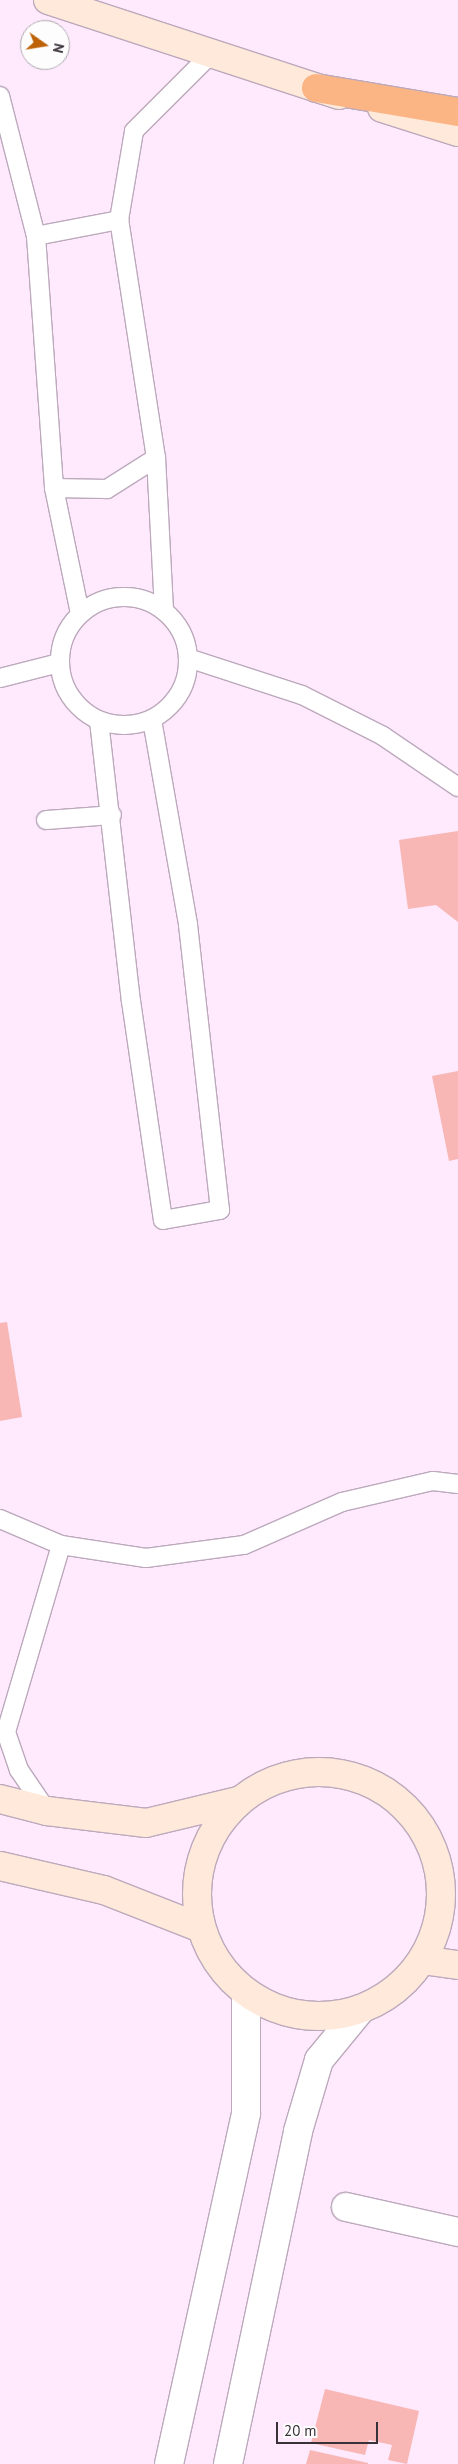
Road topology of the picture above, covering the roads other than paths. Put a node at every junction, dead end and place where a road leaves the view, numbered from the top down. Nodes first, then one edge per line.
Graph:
1 (48, 0) edge
2 (213, 52) junction
3 (316, 88) junction
4 (0, 96) edge
5 (458, 112) edge
6 (458, 132) edge
7 (119, 220) junction
8 (36, 236) junction
9 (156, 458) junction
10 (54, 488) junction
11 (164, 610) junction
12 (80, 613) junction
13 (188, 658) junction
14 (59, 663) junction
15 (0, 678) edge
16 (152, 719) junction
17 (99, 721) junction
18 (458, 787) edge
19 (112, 816) junction
20 (46, 820) dead end
21 (458, 1484) edge
22 (0, 1519) edge
23 (61, 1545) junction
24 (0, 1799) edge
25 (238, 1801) junction
26 (47, 1811) junction
27 (430, 1844) junction
28 (0, 1866) edge
29 (458, 1866) edge
30 (201, 1928) junction
31 (422, 1960) junction
32 (458, 1965) edge
33 (246, 1993) junction
34 (360, 2010) junction
35 (346, 2207) dead end
36 (458, 2232) edge
37 (169, 2464) edge
38 (228, 2464) edge

1 - 2 street
2 - 3 street
2 - 7 lane
3 - 5 highway
3 - 6 street
4 - 8 lane
7 - 8 lane
7 - 9 lane
8 - 10 lane
9 - 10 lane
9 - 11 lane
10 - 12 lane
11 - 12 lane
11 - 13 lane
12 - 14 lane
13 - 16 lane
13 - 18 lane
14 - 15 lane
14 - 17 lane
16 - 17 lane
16 - 19 lane
17 - 19 lane
19 - 20 lane
21 - 23 lane
22 - 23 lane
23 - 26 lane
24 - 26 street
25 - 26 street
25 - 27 street
25 - 30 street
27 - 29 street
27 - 31 street
28 - 30 street
30 - 33 street
31 - 32 street
31 - 34 street
33 - 34 street
33 - 37 street
34 - 38 street
35 - 36 street

